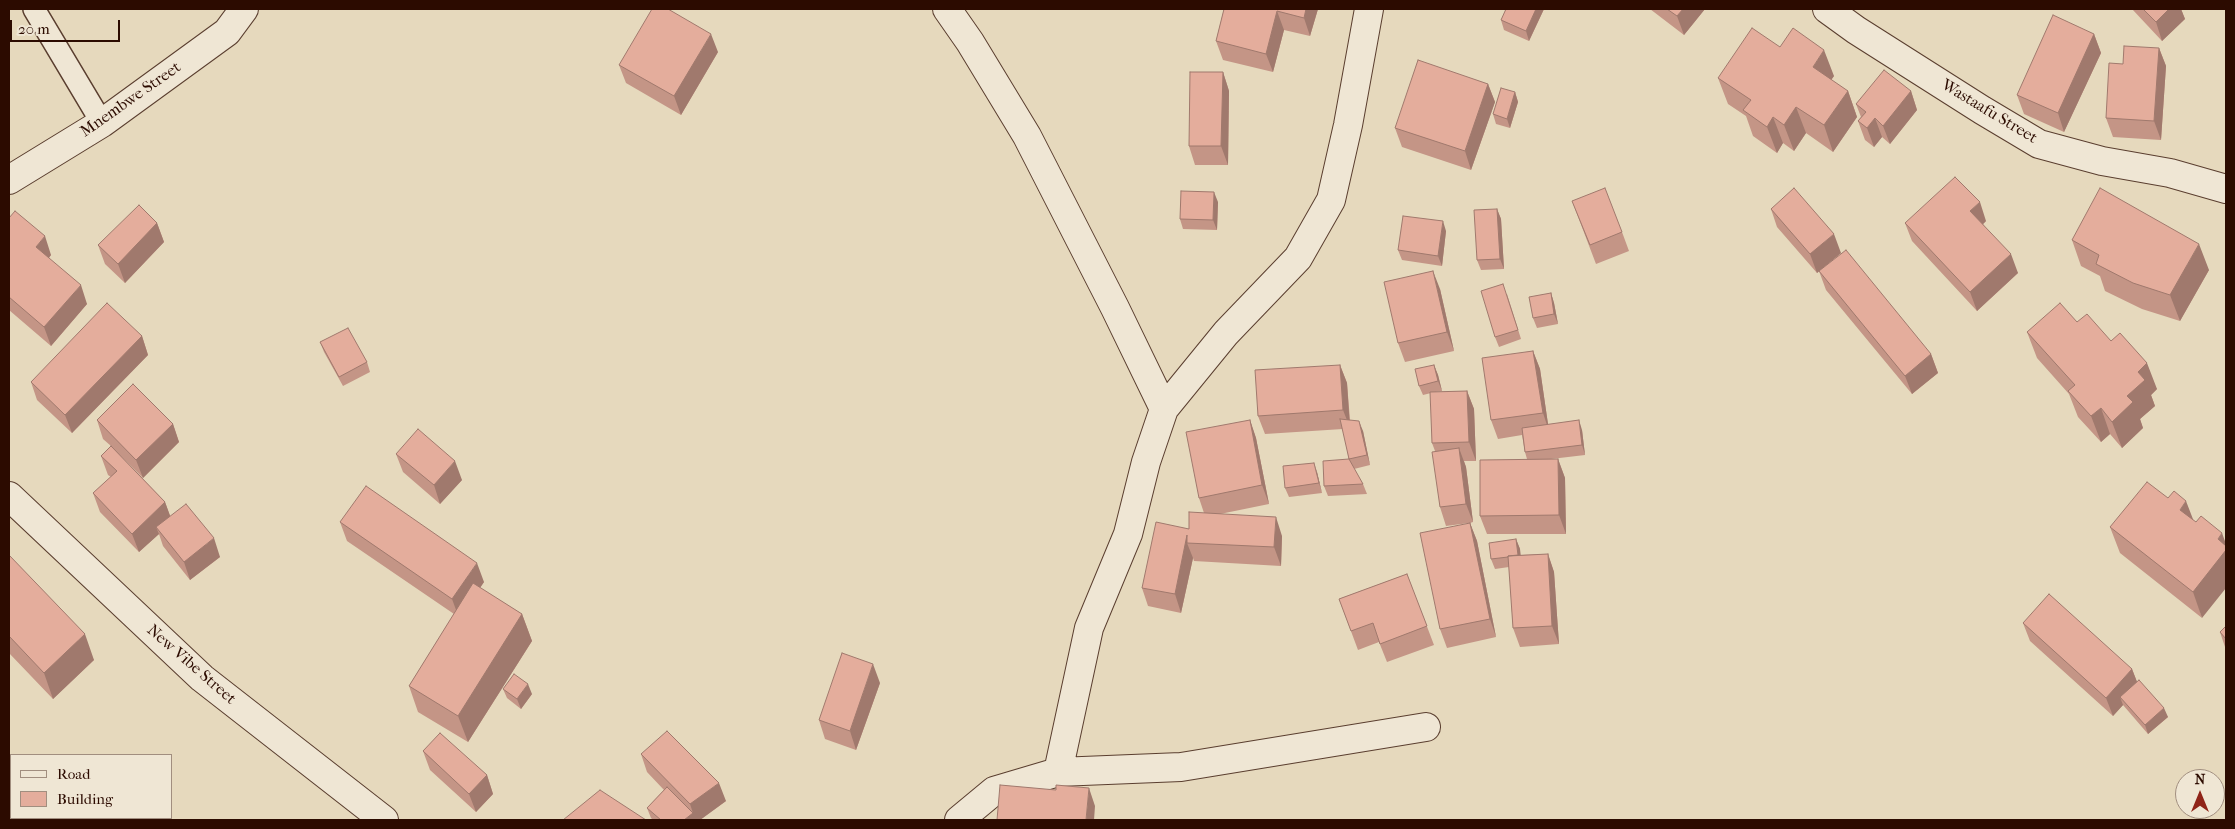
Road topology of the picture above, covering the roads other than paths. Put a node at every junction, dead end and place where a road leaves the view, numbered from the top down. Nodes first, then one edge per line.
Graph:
1 (34, 9) edge
2 (244, 9) edge
3 (947, 9) edge
4 (1369, 9) edge
5 (1827, 9) edge
6 (102, 124) junction
7 (9, 180) edge
8 (2226, 189) edge
9 (1164, 409) junction
10 (9, 496) edge
11 (1426, 727) dead end
12 (1058, 772) junction
13 (384, 820) edge
14 (959, 820) edge

1 - 6 lane
2 - 6 street, Mnembwe Street
3 - 9 street
4 - 9 street
5 - 8 street, Wastaafu Street
6 - 7 street, Mnembwe Street
9 - 12 street
10 - 13 street, New Vibe Street
11 - 12 street
12 - 14 street

